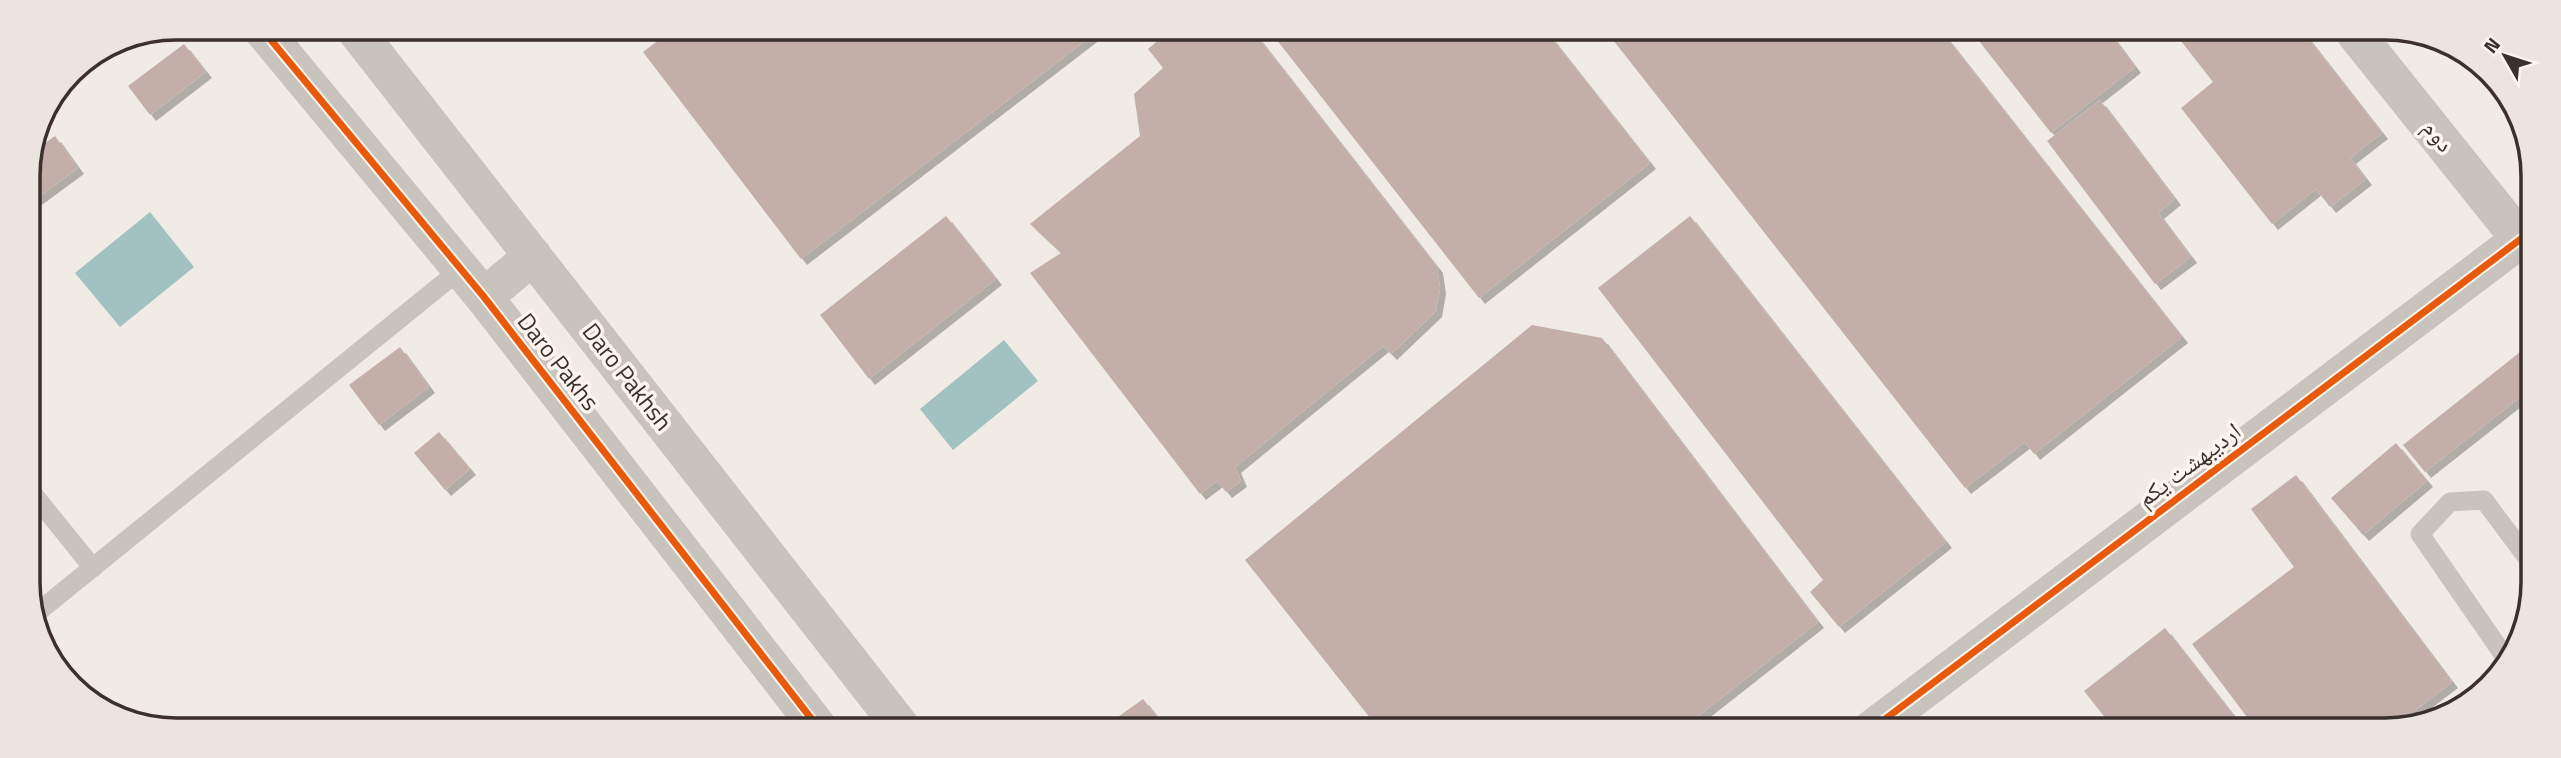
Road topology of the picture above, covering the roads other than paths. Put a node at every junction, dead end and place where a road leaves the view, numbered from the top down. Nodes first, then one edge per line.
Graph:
1 (2362, 40) edge
2 (272, 41) edge
3 (364, 41) edge
4 (2521, 231) edge
5 (2521, 239) edge
6 (533, 257) junction
7 (472, 283) junction
8 (40, 503) edge
9 (2521, 550) edge
10 (93, 568) junction
11 (43, 608) edge
12 (2502, 652) edge
13 (1888, 717) edge
14 (811, 718) edge
15 (894, 718) edge

1 - 4 street, دوم
2 - 7 street, Daro Pakhs
3 - 6 street, Daro Pakhsh
5 - 13 street, اردیبهشت یکم
6 - 7 street
6 - 15 street, Daro Pakhsh
7 - 10 lane
7 - 14 street, Daro Pakhs
8 - 10 lane
9 - 12 lane
10 - 11 lane

